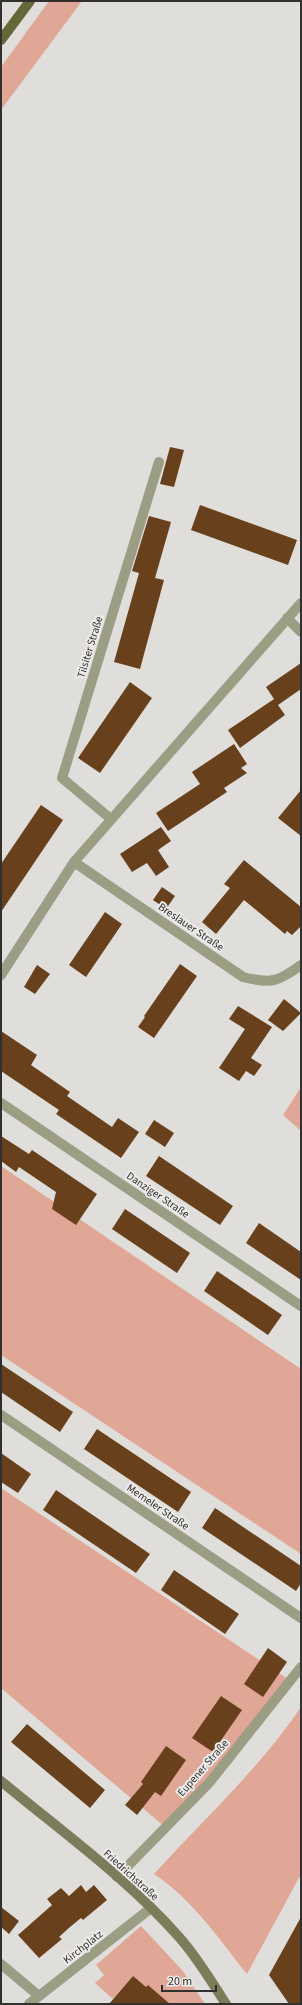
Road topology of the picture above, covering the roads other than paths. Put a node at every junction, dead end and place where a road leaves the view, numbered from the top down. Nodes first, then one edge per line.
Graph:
1 (30, 1) edge
2 (1, 40) edge
3 (159, 462) dead end
4 (301, 603) edge
5 (287, 618) junction
6 (301, 632) edge
7 (111, 819) junction
8 (74, 862) junction
9 (301, 964) edge
10 (1, 975) edge
11 (1, 1104) edge
12 (301, 1306) edge
13 (1, 1416) edge
14 (301, 1618) edge
15 (301, 1667) edge
16 (1, 1781) edge
17 (117, 1877) junction
18 (151, 1908) junction
19 (1, 1964) edge
20 (39, 1996) junction
21 (29, 2004) edge
22 (226, 2004) edge

1 - 2 main road
3 - 7 street, Tilsiter Straße
4 - 5 street
5 - 6 street
5 - 7 street
7 - 8 street
8 - 9 street, Breslauer Straße
8 - 10 street
11 - 12 street, Danziger Straße
13 - 14 street, Memeler Straße
15 - 17 street, Eupener Straße
16 - 17 street, Friedrichstraße
17 - 18 street, Friedrichstraße
18 - 20 street, Kirchplatz
18 - 22 street, Friedrichstraße
19 - 20 street
20 - 21 street, Kirchplatz

